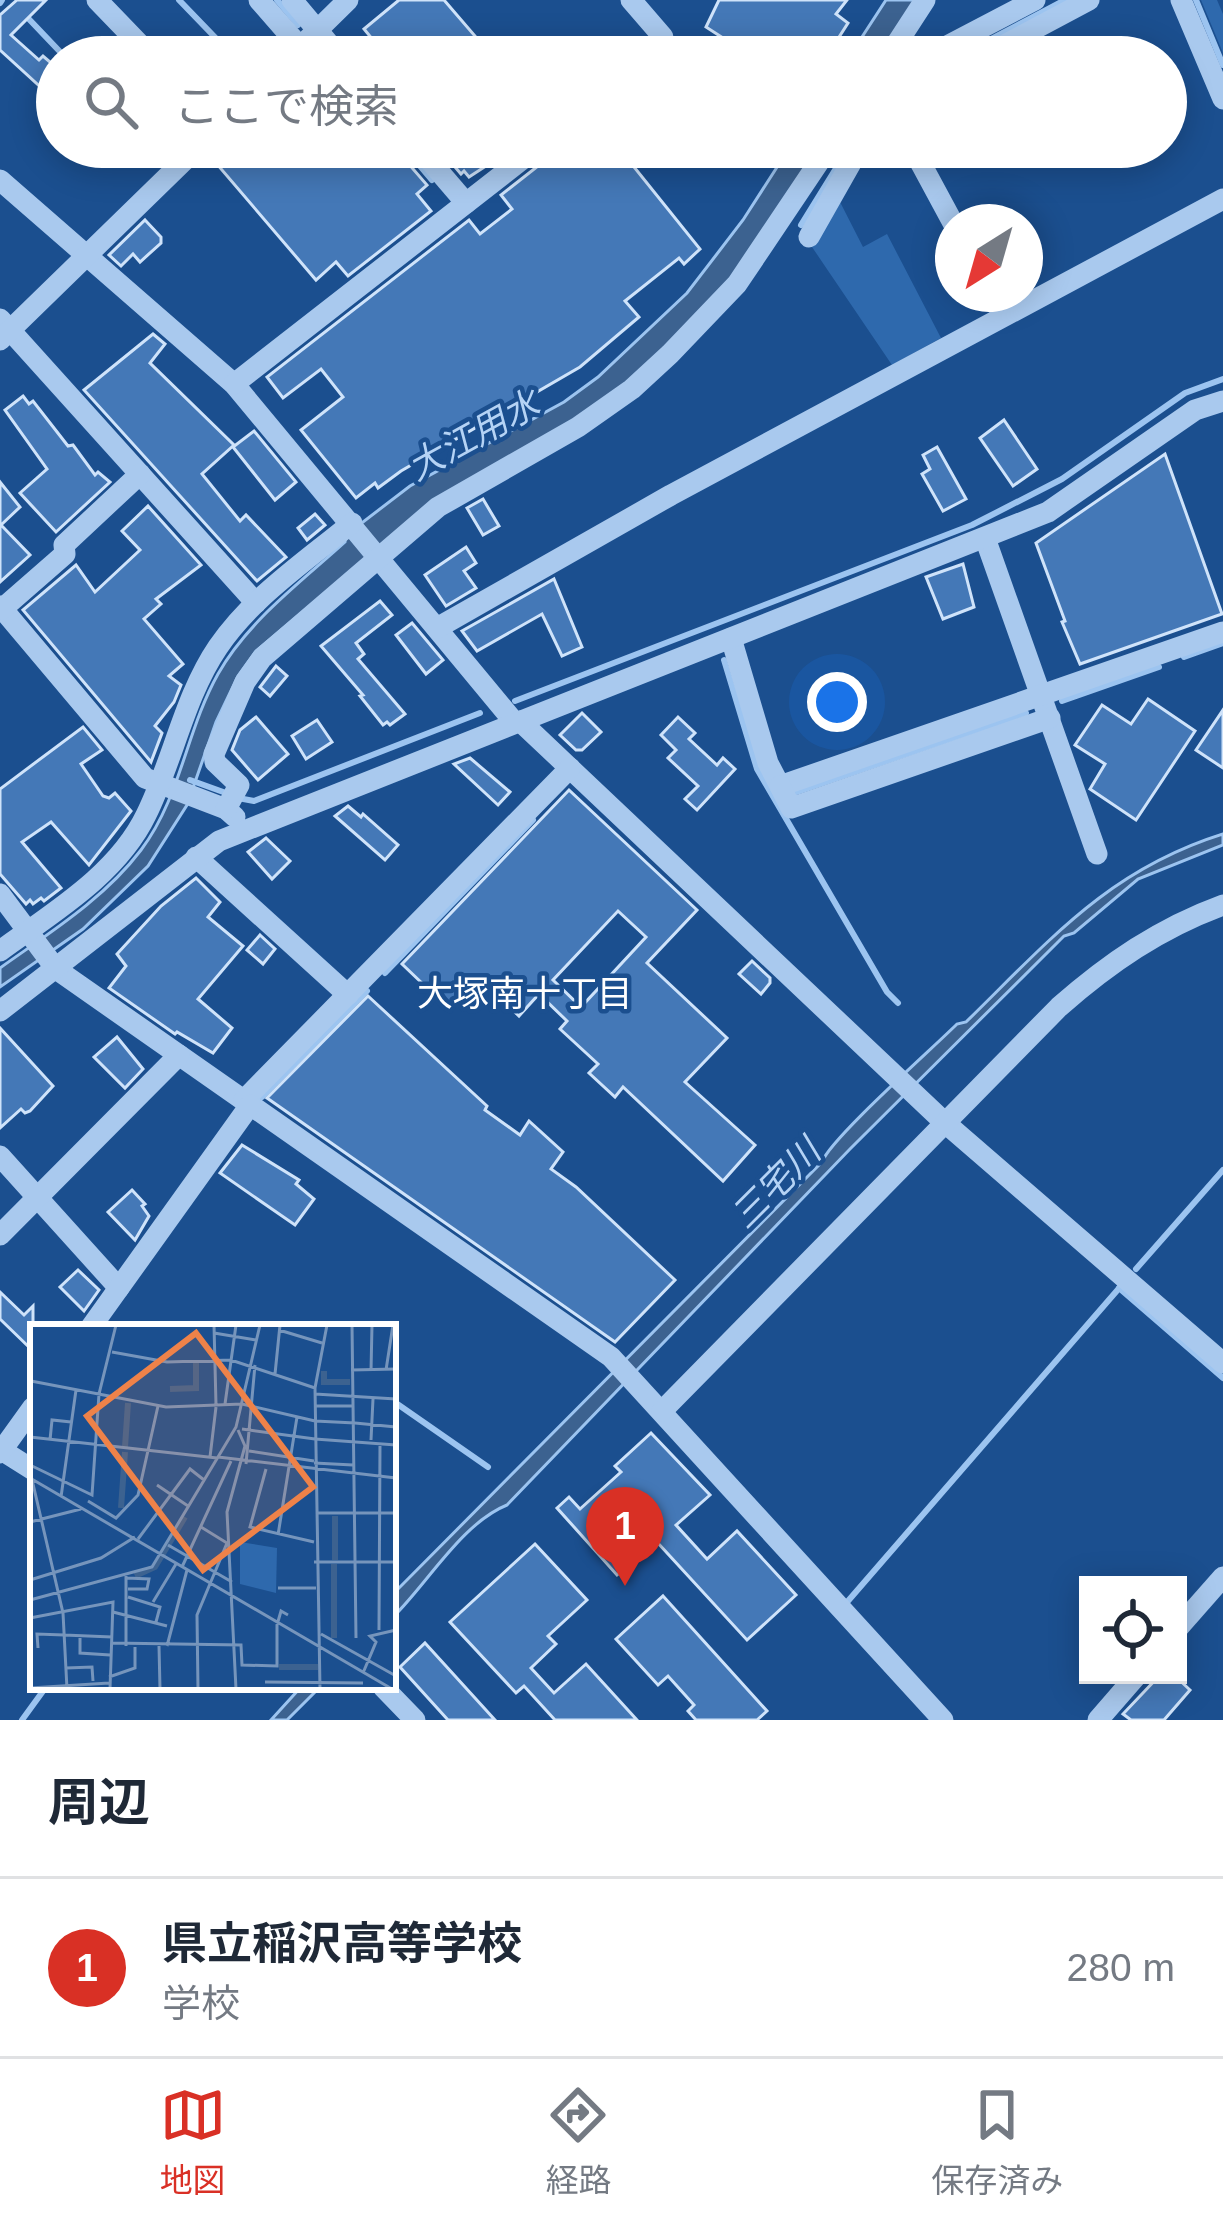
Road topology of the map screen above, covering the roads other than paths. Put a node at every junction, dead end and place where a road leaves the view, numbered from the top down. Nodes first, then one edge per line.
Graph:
1 (97, 0) edge
2 (260, 0) edge
3 (292, 0) edge
4 (348, 0) edge
5 (631, 0) edge
6 (925, 0) edge
7 (1035, 0) edge
8 (1089, 0) edge
9 (1181, 0) edge
10 (317, 30) junction
11 (132, 36) edge
12 (284, 36) edge
13 (311, 36) edge
14 (322, 36) edge
15 (662, 36) edge
16 (902, 36) edge
17 (966, 36) edge
18 (1021, 36) edge
19 (1223, 99) edge
20 (177, 168) edge
21 (436, 168) edge
22 (511, 168) edge
23 (816, 168) edge
24 (848, 168) edge
25 (923, 168) edge
26 (0, 180) edge
27 (1223, 200) edge
28 (466, 203) junction
29 (943, 204) edge
30 (809, 237) dead end
31 (88, 256) junction
32 (1001, 312) edge
33 (1003, 315) junction
34 (4, 329) edge
35 (234, 384) junction
36 (1223, 401) edge
37 (140, 474) junction
38 (353, 524) junction
39 (985, 538) junction
40 (378, 554) junction
41 (256, 603) junction
42 (1, 608) edge
43 (437, 628) junction
44 (1223, 632) edge
45 (731, 638) junction
46 (1042, 694) junction
47 (1050, 718) junction
48 (518, 722) junction
49 (570, 768) junction
50 (162, 784) junction
51 (780, 786) junction
52 (230, 800) junction
53 (246, 828) junction
54 (1097, 854) dead end
55 (196, 857) junction
56 (0, 894) edge
57 (1223, 905) edge
58 (30, 931) junction
59 (0, 951) edge
60 (56, 969) junction
61 (348, 995) junction
62 (0, 1011) edge
63 (179, 1054) junction
64 (247, 1103) junction
65 (935, 1114) junction
66 (0, 1156) edge
67 (37, 1198) junction
68 (0, 1235) edge
69 (118, 1288) junction
70 (93, 1324) edge
71 (1223, 1363) edge
72 (662, 1411) junction
73 (30, 1412) edge
74 (1, 1451) edge
75 (30, 1468) edge
76 (1223, 1577) edge
77 (1187, 1618) edge
78 (1129, 1684) edge
79 (386, 1690) edge
80 (415, 1720) edge
81 (944, 1720) edge
82 (1098, 1720) edge

1 - 11 street
2 - 12 street
3 - 10 street
4 - 10 street
5 - 15 street
6 - 16 street
7 - 17 street
8 - 18 street
9 - 19 street
10 - 13 street
10 - 14 street
20 - 31 street
21 - 28 street
22 - 28 street
23 - 40 street
24 - 30 street
25 - 29 street
26 - 31 street
27 - 33 street
28 - 35 street
31 - 34 street
31 - 35 street
32 - 33 street
33 - 43 street
34 - 37 street
35 - 38 street
36 - 39 street
37 - 41 street
37 - 42 street
38 - 40 street
38 - 41 street
39 - 45 street
39 - 46 street
40 - 43 street
40 - 52 street
41 - 50 street
42 - 50 street
43 - 48 street
44 - 46 street
45 - 48 street
45 - 51 street
46 - 47 street
46 - 51 street
47 - 51 street
47 - 54 street
48 - 49 street
48 - 53 street
49 - 61 street
49 - 65 street
50 - 52 street
50 - 58 street
52 - 53 street
53 - 55 street
55 - 60 street
55 - 61 street
56 - 58 street
57 - 65 street
58 - 59 street
58 - 60 street
60 - 62 street
60 - 63 street
61 - 64 street
63 - 64 street
63 - 67 street
64 - 69 street
64 - 72 street
65 - 71 street
65 - 72 street
66 - 67 street
67 - 68 street
67 - 69 street
69 - 70 street
72 - 81 street
73 - 74 street
74 - 75 street
76 - 77 street
78 - 82 street
79 - 80 street

